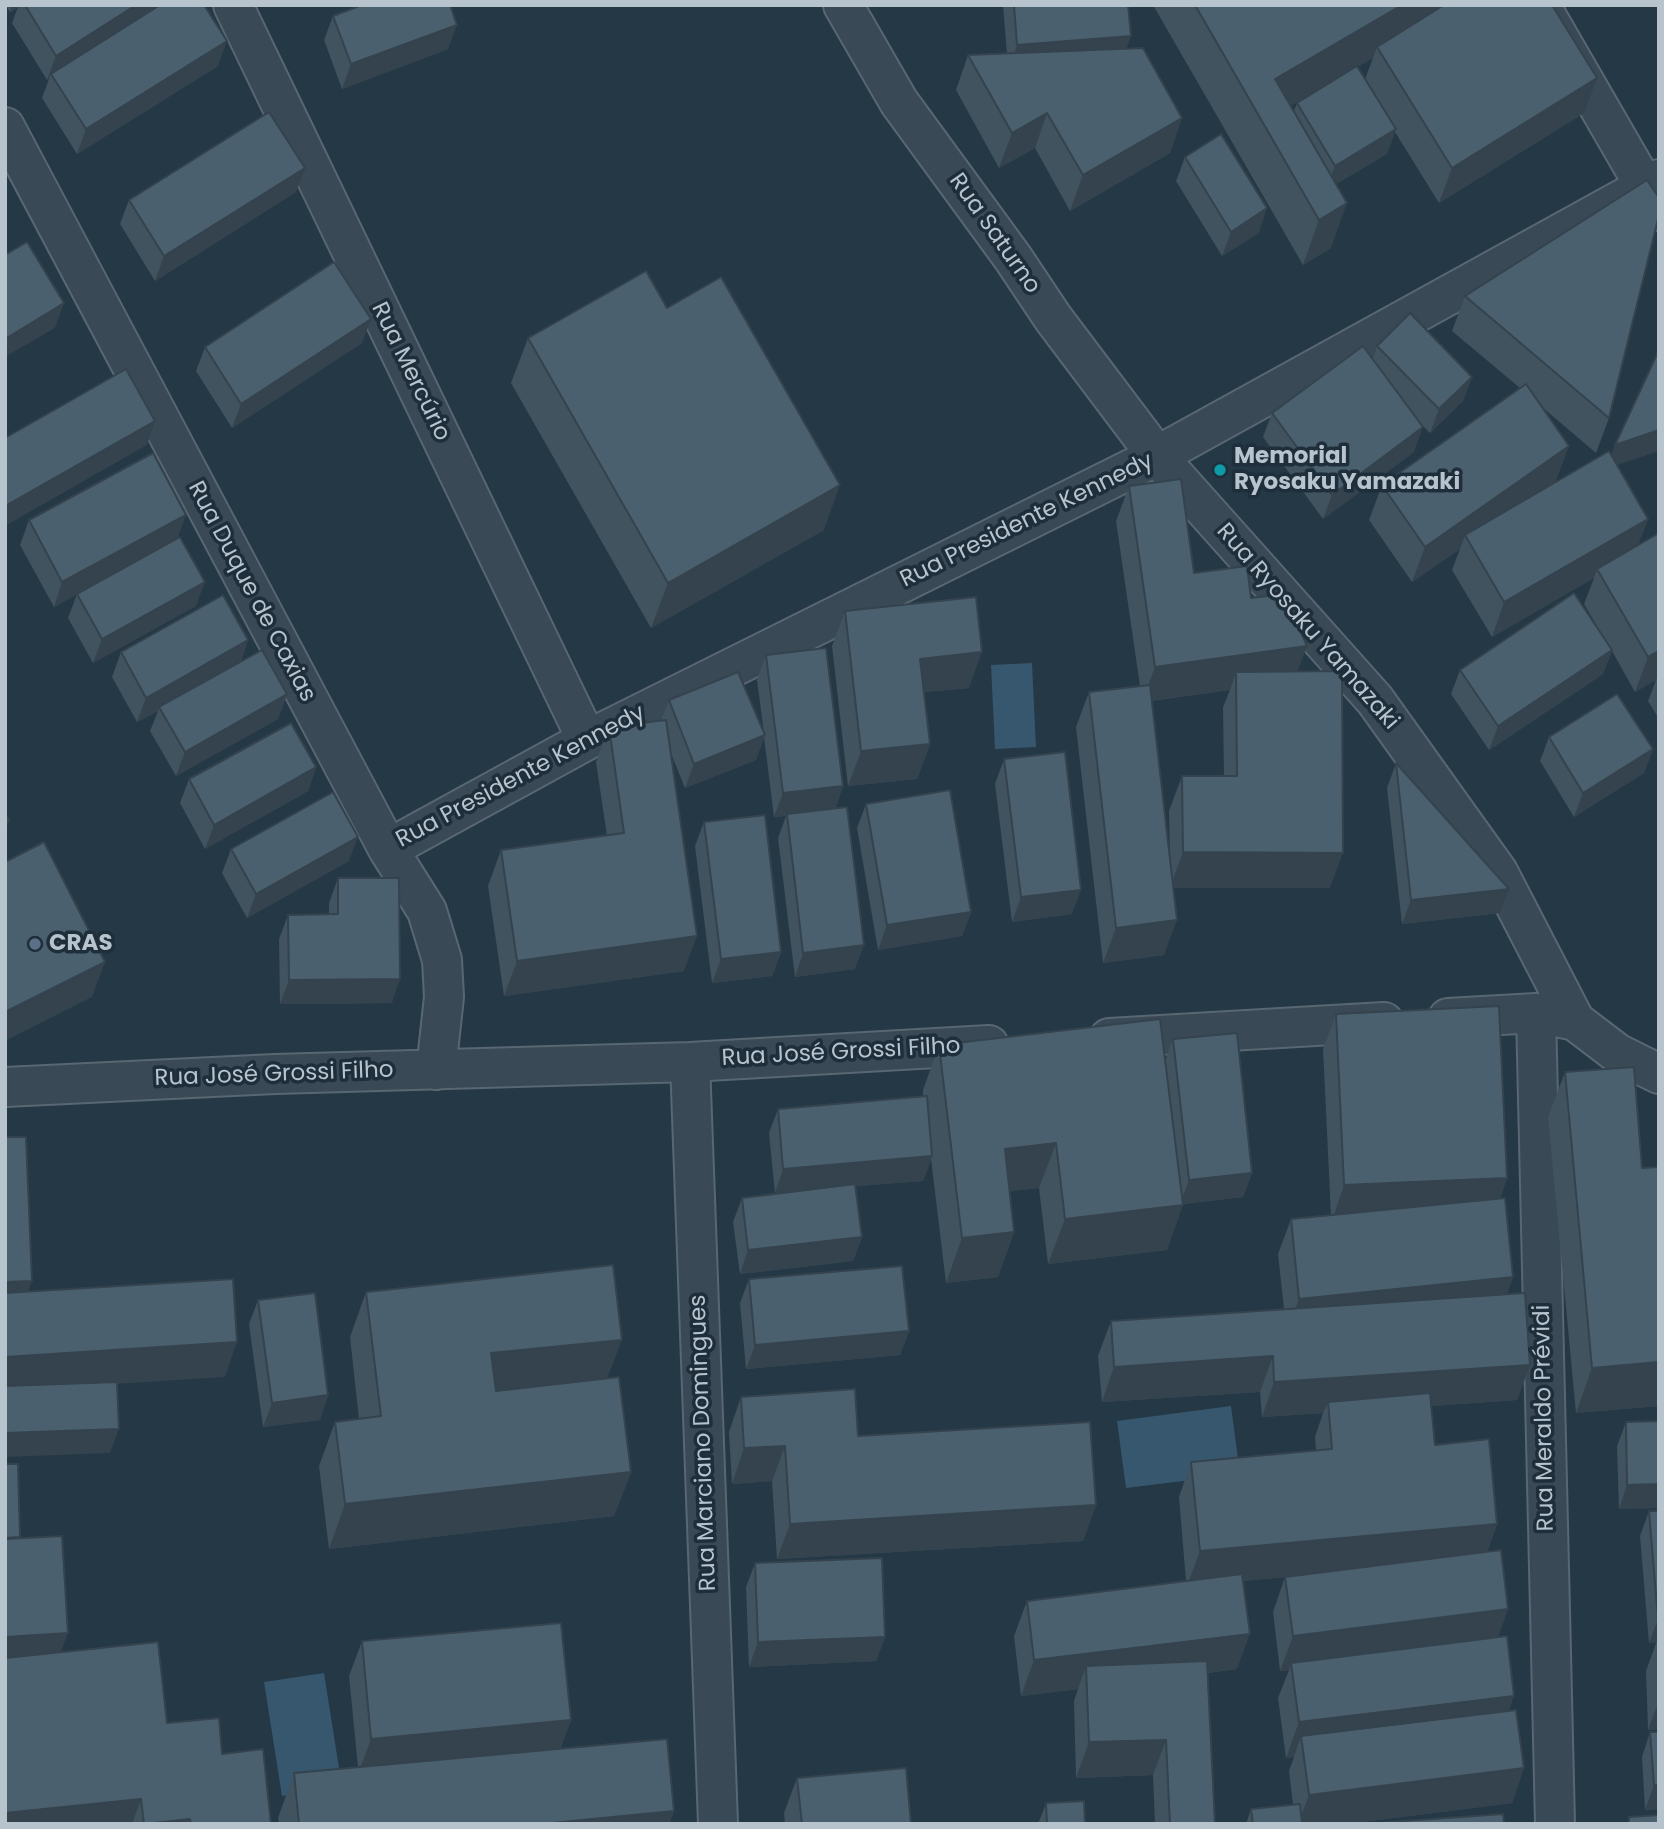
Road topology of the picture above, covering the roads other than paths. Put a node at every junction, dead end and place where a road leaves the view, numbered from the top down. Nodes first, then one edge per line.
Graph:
1 (233, 5) edge
2 (843, 5) edge
3 (1540, 5) edge
4 (5, 127) edge
5 (1654, 192) edge
6 (1157, 456) junction
7 (587, 740) junction
8 (388, 849) junction
9 (1536, 1013) junction
10 (1575, 1021) junction
11 (1078, 1040) edge
12 (1023, 1043) edge
13 (690, 1062) junction
14 (436, 1070) junction
15 (1659, 1074) edge
16 (5, 1087) edge
17 (718, 1824) edge
18 (1555, 1824) edge

1 - 7 street, Rua Mercúrio
2 - 6 street, Rua Saturno
3 - 5 street
4 - 8 street, Rua Duque de Caxias
5 - 6 street, Rua Presidente Kennedy
6 - 7 street, Rua Presidente Kennedy
6 - 10 street, Rua Ryosaku Yamazaki
7 - 8 street, Rua Presidente Kennedy
8 - 14 street, Rua Duque de Caxias
9 - 10 street
9 - 11 street
9 - 18 street, Rua Meraldo Prévidi
10 - 15 street
12 - 13 street, Rua José Grossi Filho
13 - 14 street, Rua José Grossi Filho
13 - 17 street, Rua Marciano Domingues
14 - 16 street, Rua José Grossi Filho

